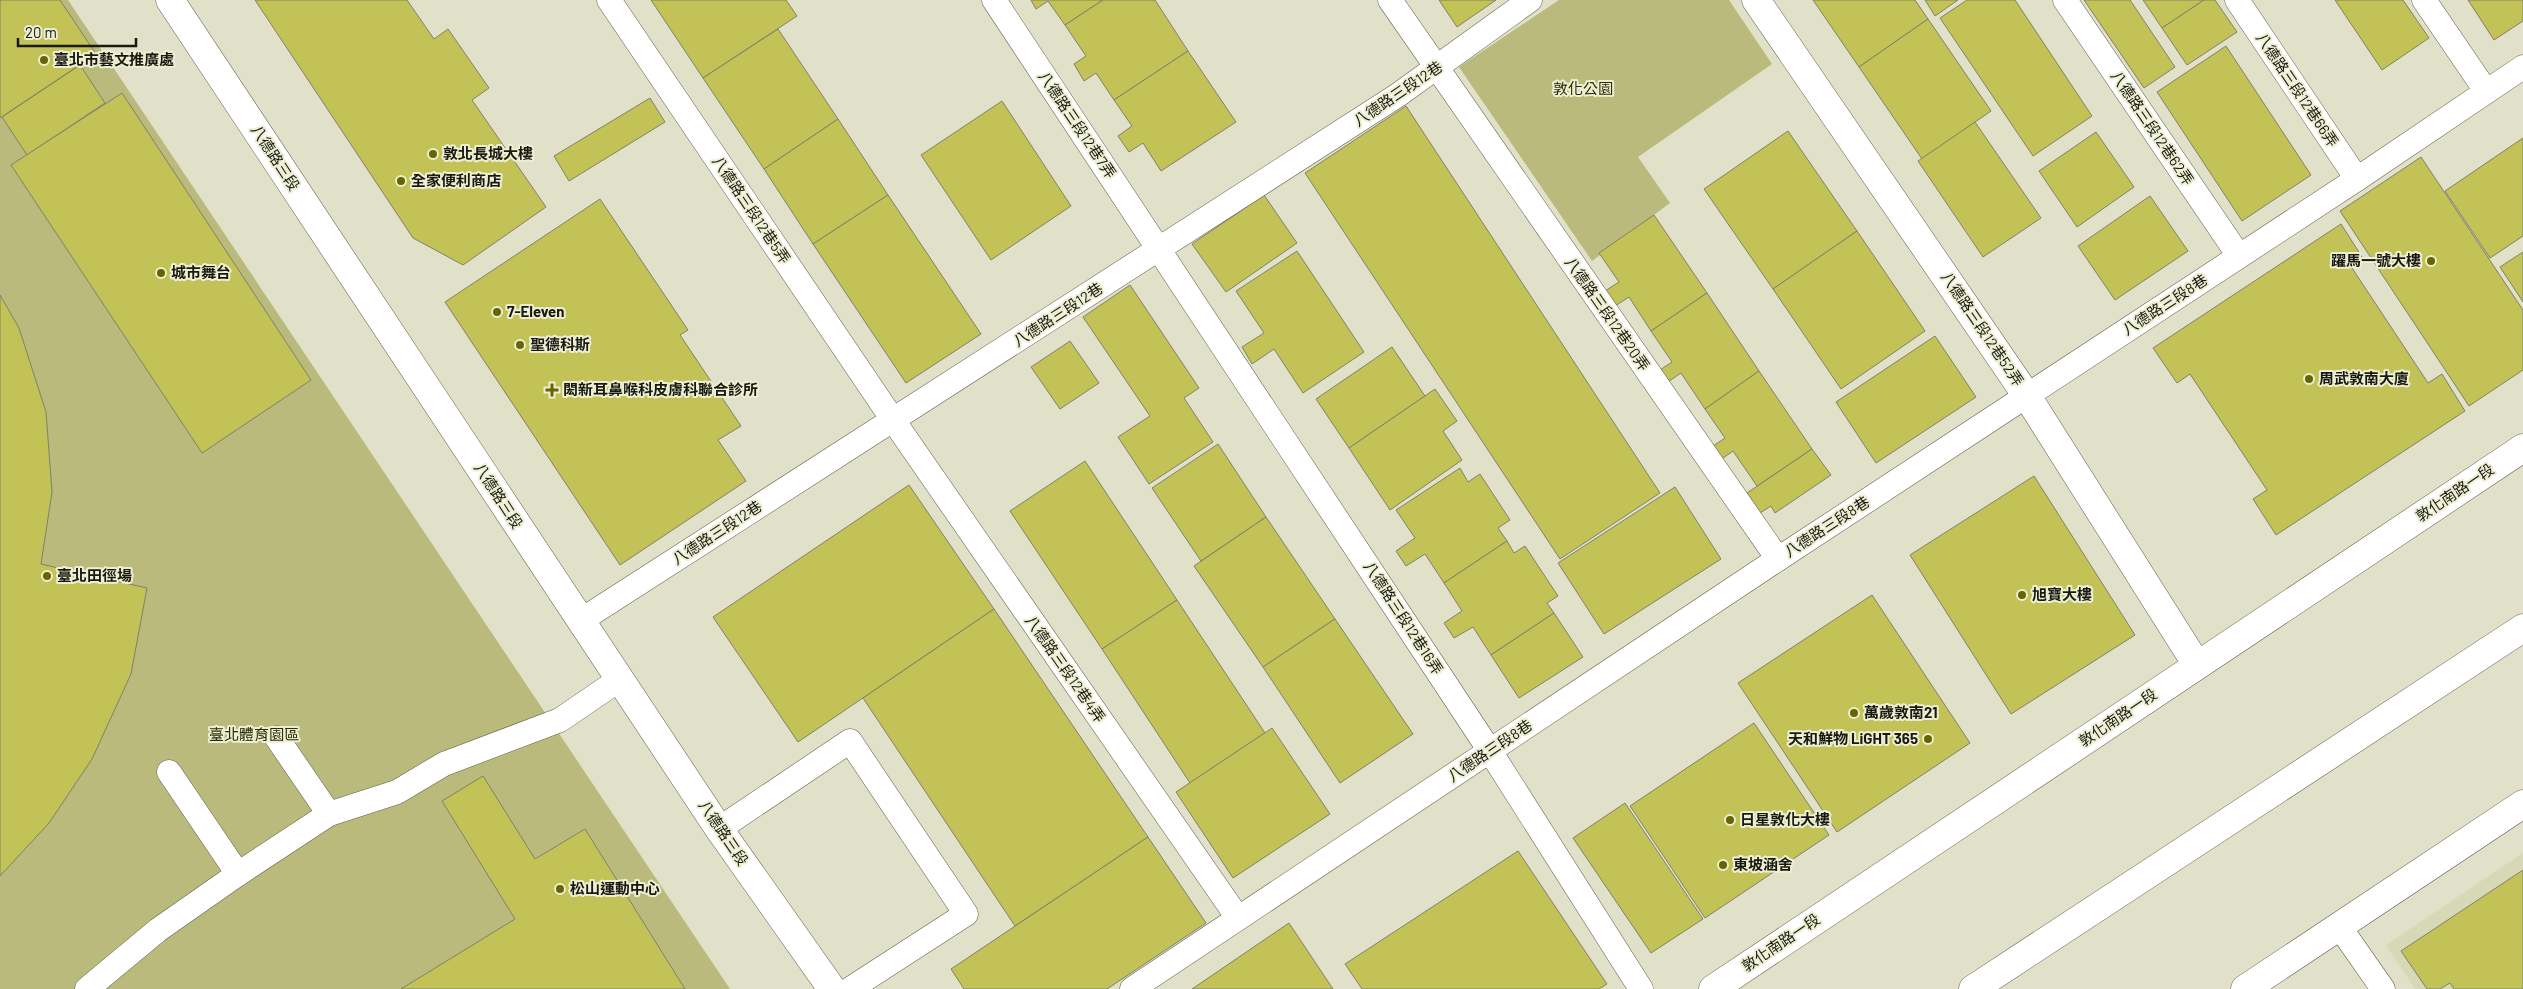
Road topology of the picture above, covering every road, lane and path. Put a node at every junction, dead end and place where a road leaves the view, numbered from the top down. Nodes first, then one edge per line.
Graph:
1 (170, 0) edge
2 (609, 0) edge
3 (994, 0) edge
4 (1390, 0) edge
5 (1530, 0) edge
6 (1756, 0) edge
7 (2065, 0) edge
8 (2237, 0) edge
9 (2424, 0) edge
10 (2523, 67) edge
11 (1436, 69) junction
12 (2486, 90) junction
13 (2357, 179) junction
14 (1160, 249) junction
15 (2239, 256) junction
16 (2027, 396) junction
17 (893, 420) junction
18 (2523, 448) edge
19 (1778, 559) junction
20 (580, 620) junction
21 (2523, 628) edge
22 (2197, 664) junction
23 (620, 679) junction
24 (277, 738) dead end
25 (1490, 751) junction
26 (169, 772) dead end
27 (2523, 804) edge
28 (329, 814) junction
29 (719, 829) junction
30 (238, 874) junction
31 (1238, 918) junction
32 (2339, 926) junction
33 (87, 989) edge
34 (832, 989) edge
35 (850, 989) edge
36 (1132, 989) edge
37 (1641, 989) edge
38 (1713, 989) edge
39 (1973, 989) edge
40 (2245, 989) edge
41 (2383, 989) edge

1 - 20 street, 八德路三段
2 - 17 lane, 八德路三段12巷5弄
3 - 14 lane, 八德路三段12巷7弄
4 - 11 lane, 八德路三段12巷20弄
5 - 11 lane, 八德路三段12巷
6 - 16 street, 八德路三段12巷52弄
7 - 15 lane, 八德路三段12巷62弄
8 - 13 lane, 八德路三段12巷66弄
9 - 12 lane
10 - 12 lane, 八德路三段8巷
11 - 14 lane, 八德路三段12巷
11 - 19 lane, 八德路三段12巷20弄
12 - 13 lane, 八德路三段8巷
13 - 15 lane, 八德路三段8巷
14 - 17 lane, 八德路三段12巷
14 - 25 lane, 八德路三段12巷16弄
15 - 16 lane, 八德路三段8巷
16 - 19 lane, 八德路三段8巷
16 - 22 street, 八德路三段12巷52弄
17 - 20 lane, 八德路三段12巷
17 - 31 lane, 八德路三段12巷4弄
18 - 22 street, 敦化南路一段
19 - 25 lane, 八德路三段8巷
20 - 23 street, 八德路三段
21 - 39 street
22 - 38 street, 敦化南路一段
23 - 28 lane
23 - 29 street, 八德路三段
24 - 28 lane
25 - 31 lane, 八德路三段8巷
25 - 37 lane, 八德路三段12巷16弄
26 - 30 lane
27 - 32 street
28 - 30 lane
29 - 34 street, 八德路三段
29 - 35 lane
30 - 33 lane
31 - 36 lane, 八德路三段8巷
32 - 40 street
32 - 41 lane

